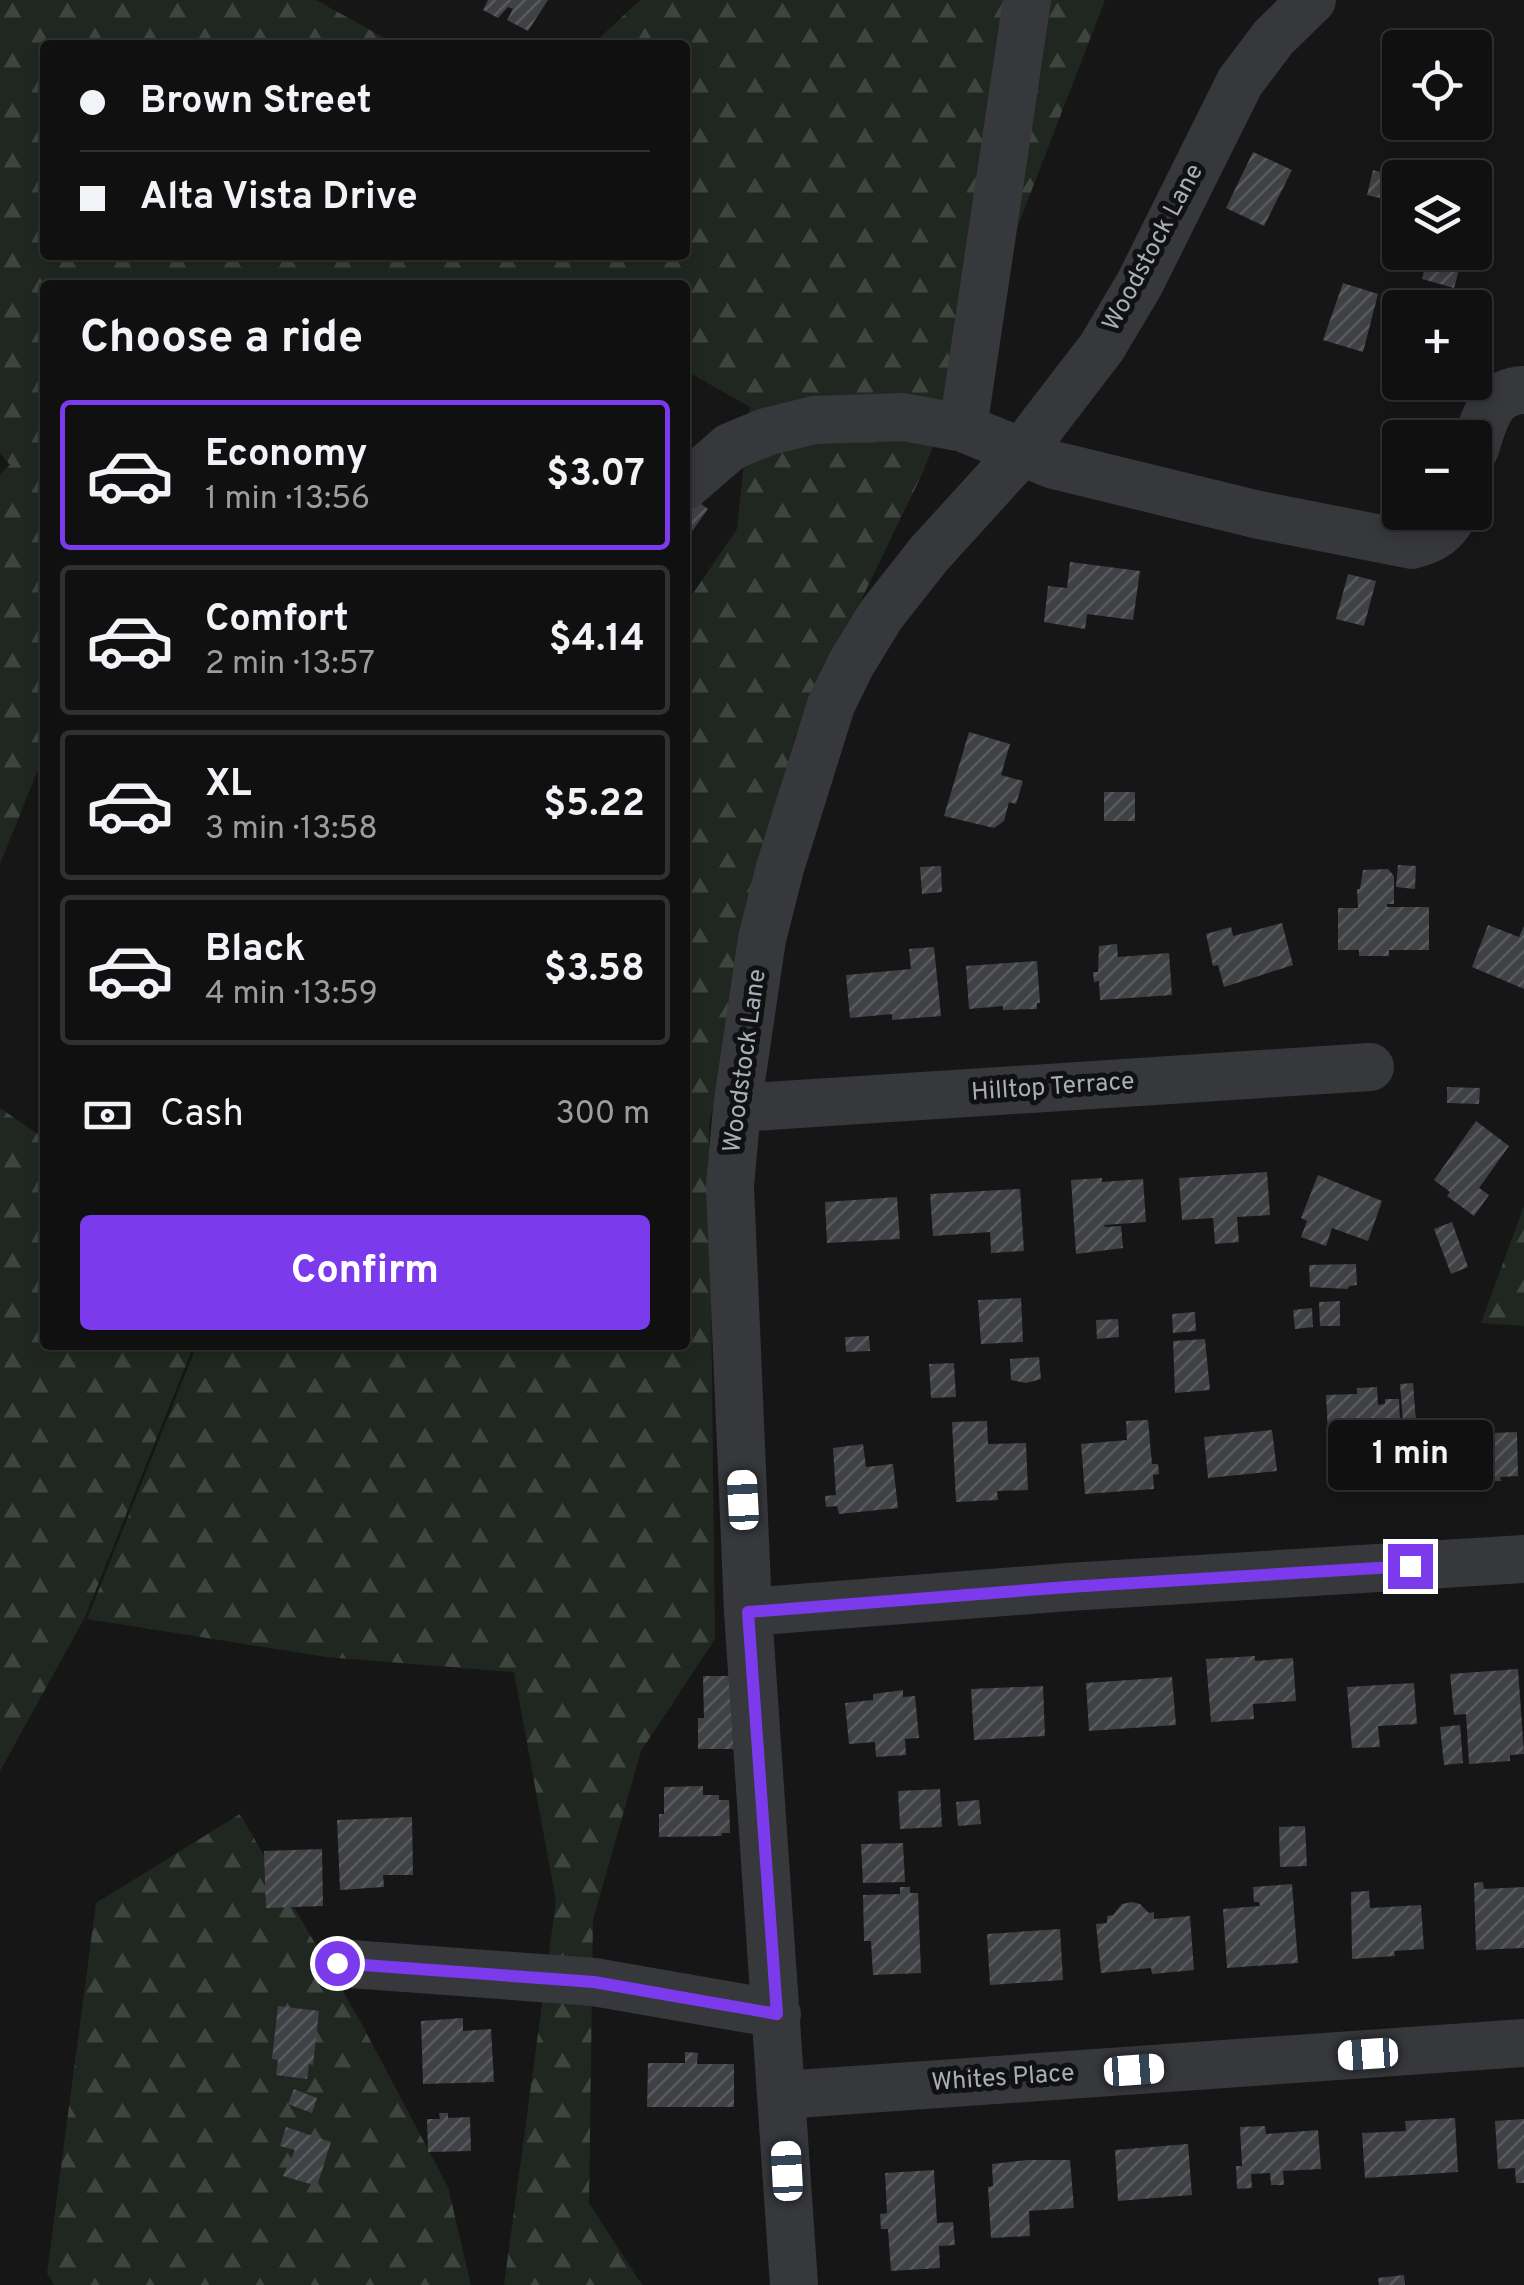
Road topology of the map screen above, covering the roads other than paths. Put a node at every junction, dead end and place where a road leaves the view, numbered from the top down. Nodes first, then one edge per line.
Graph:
1 (1027, 0) edge
2 (1312, 0) edge
3 (1524, 390) edge
4 (1484, 420) edge
5 (964, 428) junction
6 (1020, 454) junction
7 (690, 482) edge
8 (1445, 530) edge
9 (1370, 1067) dead end
10 (737, 1108) junction
11 (1524, 1559) edge
12 (748, 1612) junction
13 (337, 1963) dead end
14 (777, 2014) junction
15 (1524, 2043) edge
16 (782, 2094) junction
17 (794, 2285) edge

1 - 5 street
2 - 6 street, Woodstock Lane
3 - 4 street
5 - 6 street
5 - 7 street
6 - 8 street
6 - 10 street, Woodstock Lane
9 - 10 street, Hilltop Terrace
10 - 12 street, Woodstock Lane
11 - 12 street
12 - 14 street, Woodstock Lane
13 - 14 street
14 - 16 street, Woodstock Lane
15 - 16 street, Whites Place
16 - 17 street, Woodstock Lane

